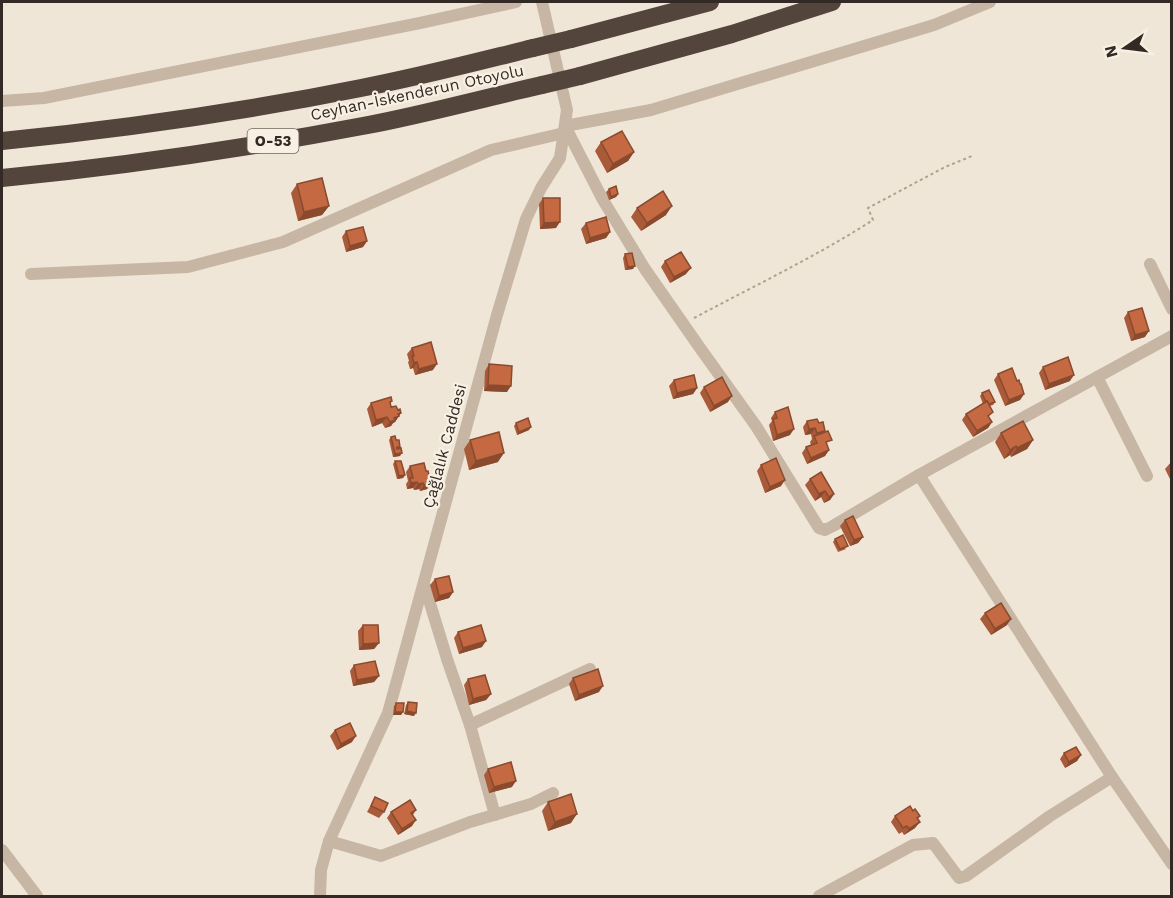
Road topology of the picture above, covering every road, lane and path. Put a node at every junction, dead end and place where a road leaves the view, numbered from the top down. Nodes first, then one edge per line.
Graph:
1 (516, 2) edge
2 (542, 2) edge
3 (710, 2) edge
4 (832, 2) edge
5 (990, 2) edge
6 (2, 101) edge
7 (564, 130) junction
8 (2, 141) edge
9 (972, 156) dead end
10 (2, 178) edge
11 (1150, 264) dead end
12 (31, 274) dead end
13 (1172, 309) edge
14 (683, 324) junction
15 (1172, 336) edge
16 (1097, 376) junction
17 (919, 475) junction
18 (1147, 476) dead end
19 (423, 584) junction
20 (590, 669) edge
21 (470, 725) junction
22 (1112, 777) junction
23 (553, 793) dead end
24 (495, 815) junction
25 (329, 841) junction
26 (2, 850) edge
27 (1172, 864) edge
28 (37, 897) edge
29 (320, 897) edge
30 (819, 897) edge

1 - 6 street
2 - 7 street, Çağlalık Caddesi
3 - 8 highway, Ceyhan-İskenderun Otoyolu / O-53, bridge
4 - 10 highway, Ceyhan-İskenderun Otoyolu / O-53, bridge
5 - 7 street
7 - 12 street
7 - 14 street
7 - 19 street, Çağlalık Caddesi
9 - 14 path
11 - 13 street
14 - 17 street
15 - 16 street
16 - 17 street
16 - 18 street
17 - 22 street
19 - 21 street
19 - 25 street, Çağlalık Caddesi
20 - 21 street
21 - 24 street
22 - 27 street
22 - 30 street
23 - 24 street
24 - 25 street
25 - 29 street, Çağlalık Caddesi
26 - 28 street

